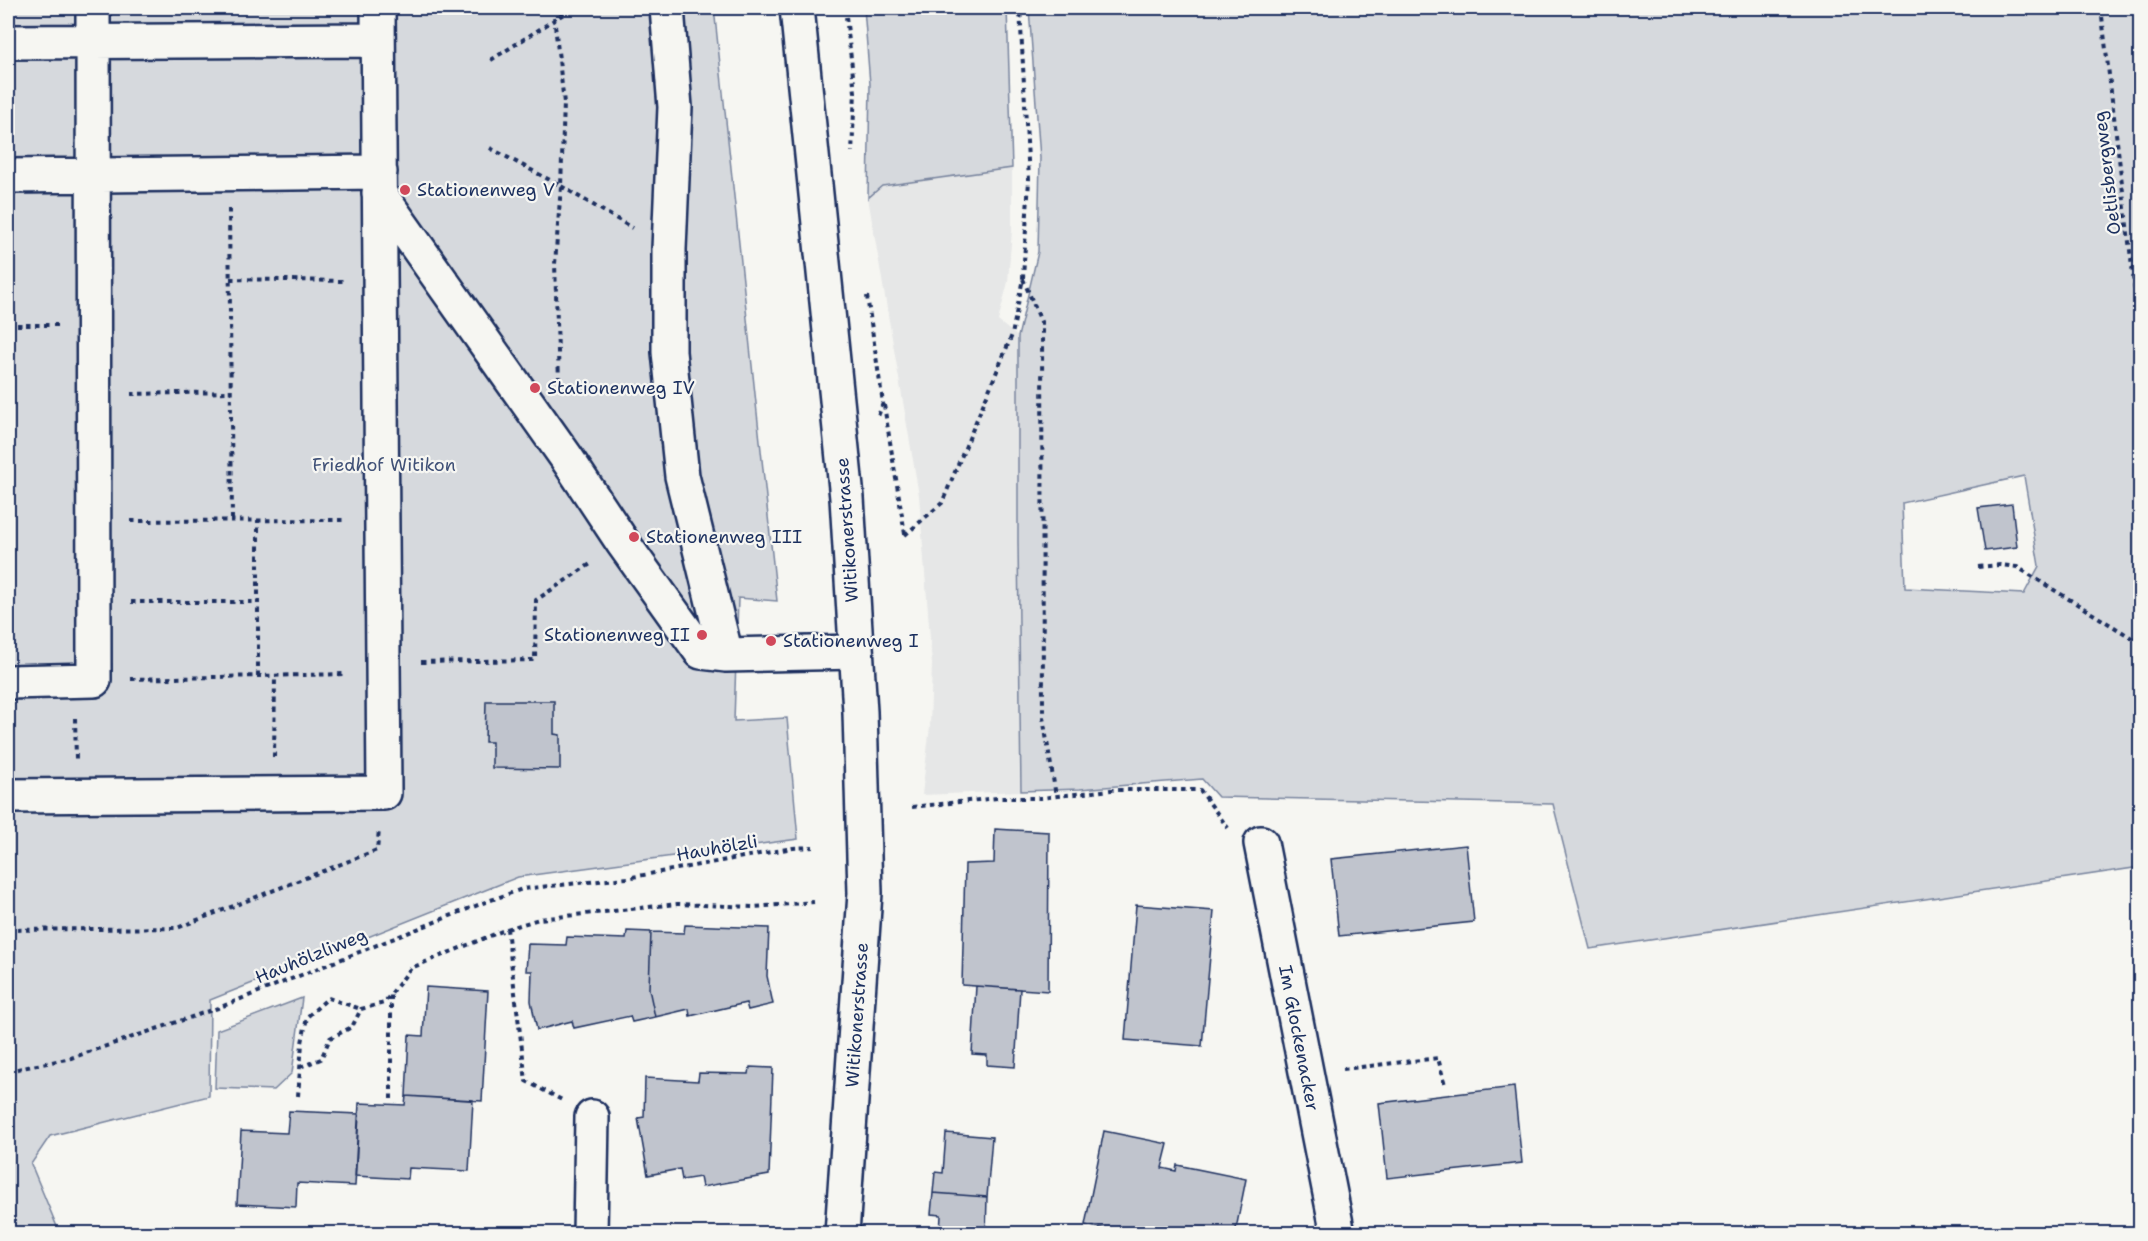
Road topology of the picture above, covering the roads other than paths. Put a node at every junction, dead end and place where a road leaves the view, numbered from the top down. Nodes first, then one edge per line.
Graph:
1 (93, 8) edge
2 (378, 8) edge
3 (667, 8) edge
4 (797, 8) edge
5 (378, 40) junction
6 (8, 42) edge
7 (93, 42) junction
8 (94, 175) junction
9 (8, 176) edge
10 (380, 182) junction
11 (856, 652) junction
12 (726, 655) junction
13 (8, 682) edge
14 (8, 796) edge
15 (1261, 843) dead end
16 (592, 1117) road end
17 (590, 1233) edge
18 (842, 1233) edge
19 (1338, 1233) edge

1 - 7 main road
2 - 5 main road
3 - 12 main road
4 - 11 main road, Witikonerstrasse
5 - 7 main road
5 - 10 main road
6 - 7 main road
7 - 8 main road
8 - 9 main road
8 - 10 main road
8 - 13 main road
10 - 12 main road
10 - 14 main road
11 - 12 main road
11 - 18 main road, Witikonerstrasse
15 - 19 main road, Im Glockenacker
16 - 17 main road

